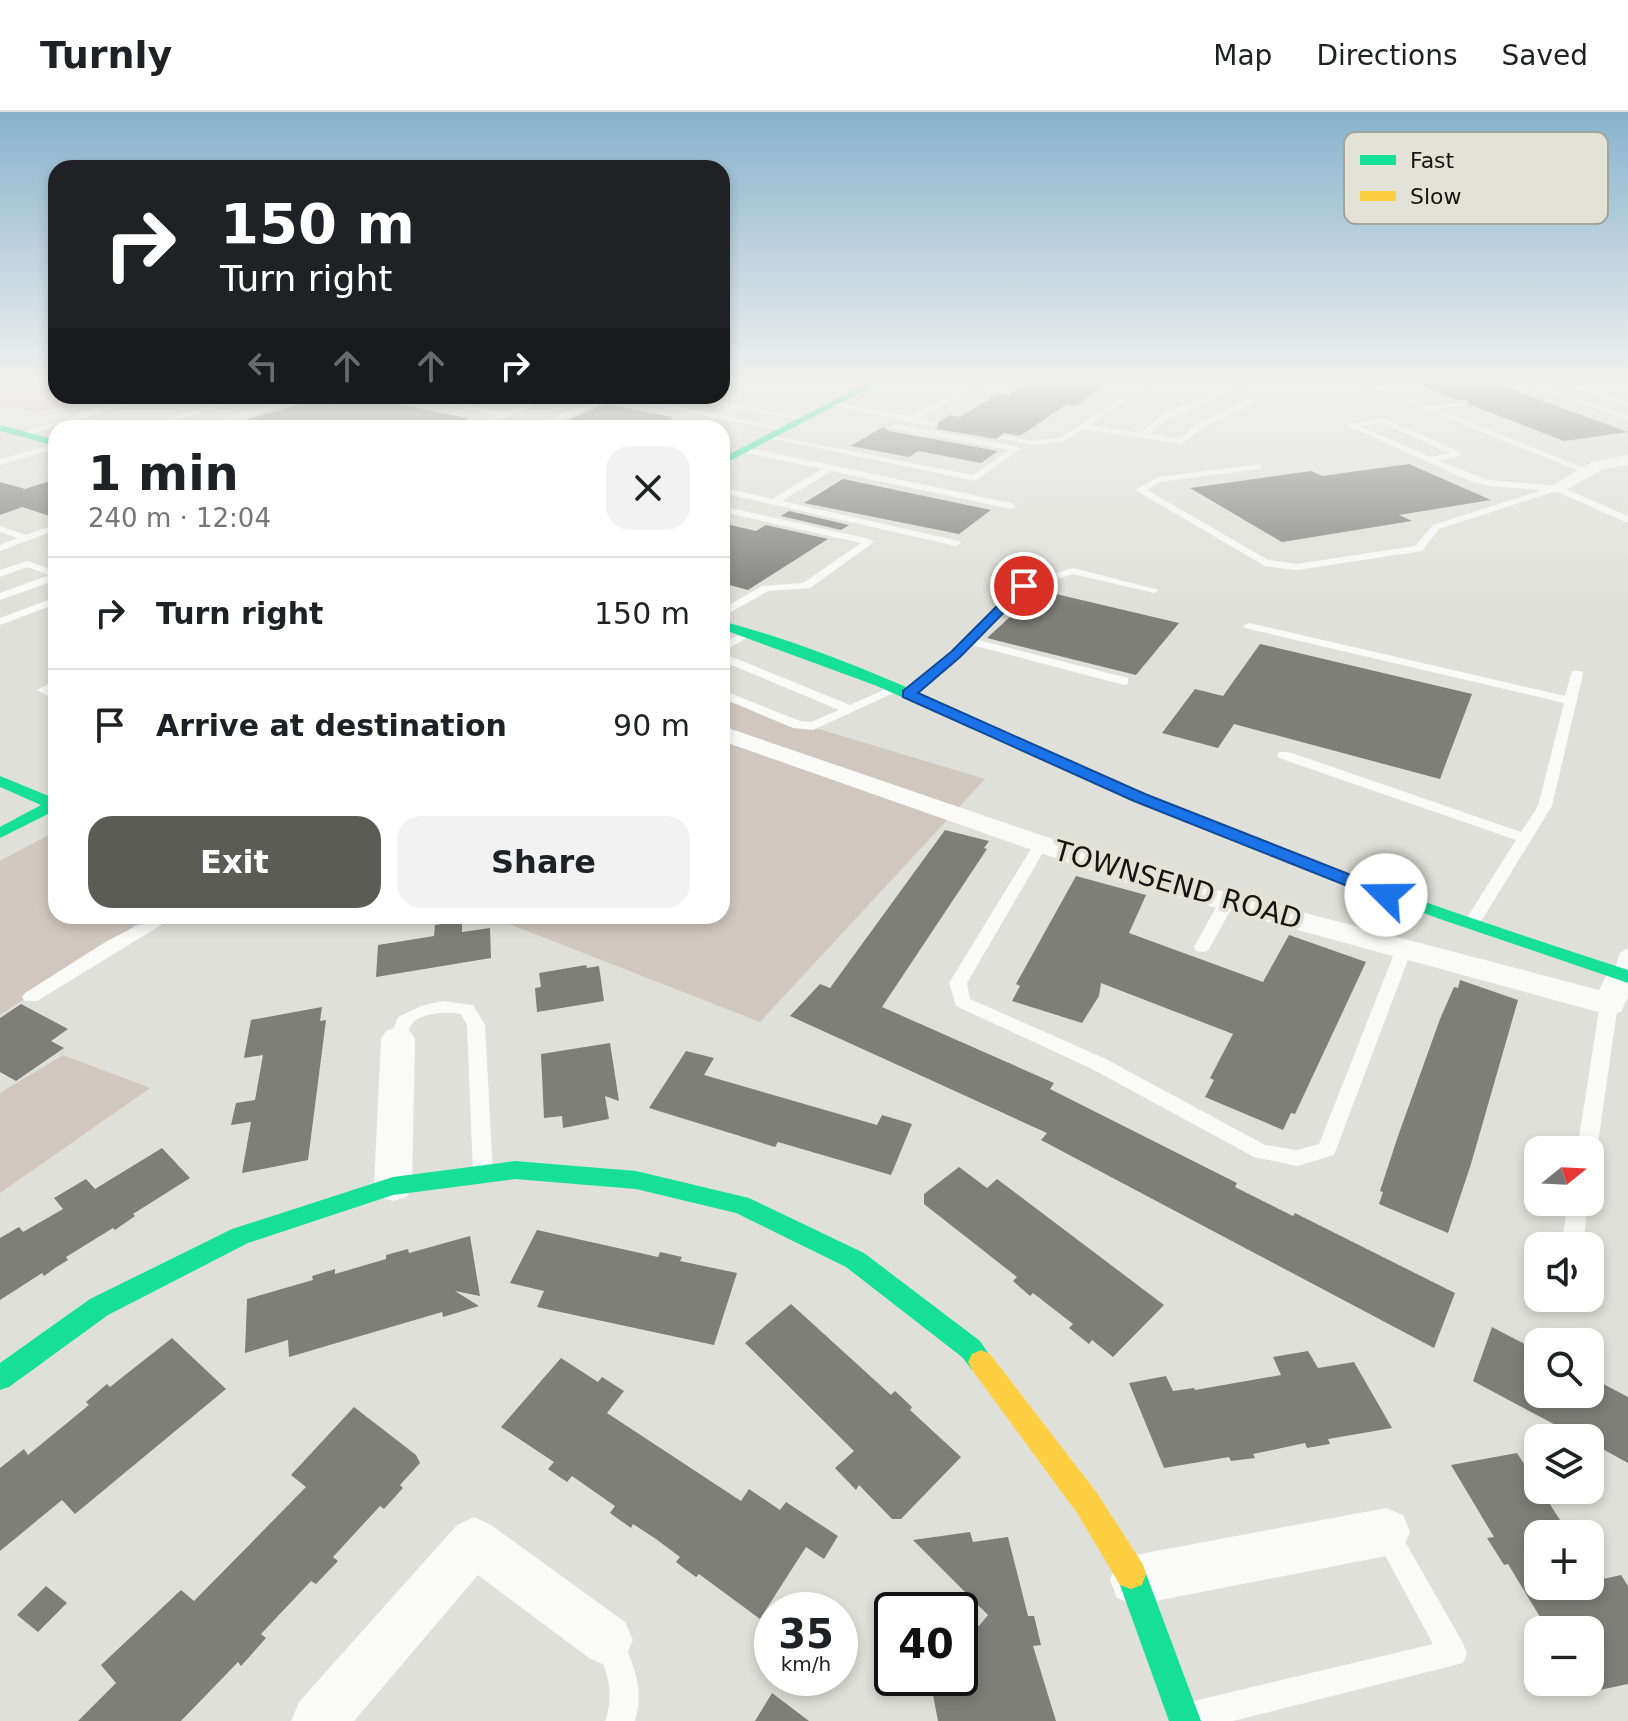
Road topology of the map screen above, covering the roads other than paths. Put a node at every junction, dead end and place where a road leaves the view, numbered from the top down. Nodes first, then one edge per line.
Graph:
1 (778, 457) edge
2 (883, 457) edge
3 (1005, 457) edge
4 (1423, 457) edge
5 (1444, 457) edge
6 (1552, 457) edge
7 (1431, 460) junction
8 (1628, 460) edge
9 (1258, 466) dead end
10 (829, 468) junction
11 (1587, 471) junction
12 (1556, 488) junction
13 (730, 492) edge
14 (773, 502) junction
15 (1011, 506) dead end
16 (730, 511) edge
17 (1628, 520) edge
18 (0, 529) edge
19 (48, 530) edge
20 (26, 538) junction
21 (956, 543) dead end
22 (0, 548) edge
23 (48, 572) edge
24 (0, 574) edge
25 (48, 578) edge
26 (1154, 590) dead end
27 (0, 597) edge
28 (48, 603) edge
29 (730, 609) edge
30 (0, 622) edge
31 (1249, 626) dead end
32 (730, 627) edge
33 (750, 633) junction
34 (969, 641) junction
35 (730, 644) edge
36 (730, 660) edge
37 (1577, 674) dead end
38 (1124, 681) dead end
39 (902, 691) junction
40 (730, 697) edge
41 (1571, 701) junction
42 (849, 709) junction
43 (730, 741) edge
44 (1284, 755) dead end
45 (0, 781) edge
46 (48, 802) edge
47 (48, 809) edge
48 (0, 833) edge
49 (1525, 838) junction
50 (1041, 844) junction
51 (1227, 902) junction
52 (153, 924) edge
53 (1471, 924) junction
54 (1202, 947) dead end
55 (1404, 949) junction
56 (1626, 968) edge
57 (31, 997) dead end
58 (1609, 1004) junction
59 (398, 1039) joint
60 (1589, 1136) edge
61 (483, 1175) junction
62 (393, 1186) junction
63 (0, 1378) edge
64 (1386, 1532) joint
65 (1135, 1580) junction
66 (607, 1640) joint
67 (1185, 1720) edge
68 (318, 1721) edge
69 (620, 1721) edge

1 - 10 lane
2 - 3 lane
4 - 7 lane
5 - 7 lane
6 - 11 lane
7 - 12 lane
8 - 11 street
9 - 12 lane
10 - 14 lane
10 - 15 lane
11 - 12 street
12 - 17 lane
13 - 14 lane
14 - 21 lane
16 - 29 lane
18 - 20 lane
19 - 20 lane
20 - 22 lane
23 - 24 lane
25 - 27 lane
26 - 34 lane
28 - 30 lane
31 - 41 lane
32 - 33 street, TOWNSEND ROAD
33 - 35 lane
33 - 39 street, TOWNSEND ROAD
34 - 38 lane
34 - 39 lane
36 - 42 lane
37 - 41 lane
39 - 42 lane
39 - 53 street, TOWNSEND ROAD
40 - 42 lane
41 - 49 lane
43 - 50 street, TOWNSEND ROAD
44 - 49 lane
45 - 46 street
47 - 48 street
49 - 53 lane
50 - 51 street, TOWNSEND ROAD
50 - 55 lane
51 - 54 lane
51 - 55 street, TOWNSEND ROAD
52 - 57 lane
53 - 56 street, TOWNSEND ROAD
55 - 58 street, TOWNSEND ROAD
56 - 58 street, TOWNSEND ROAD
58 - 60 lane
59 - 61 lane
59 - 62 street
61 - 62 street
61 - 65 street
62 - 63 street
64 - 65 street
64 - 67 lane
65 - 67 street
66 - 68 street
66 - 69 lane

